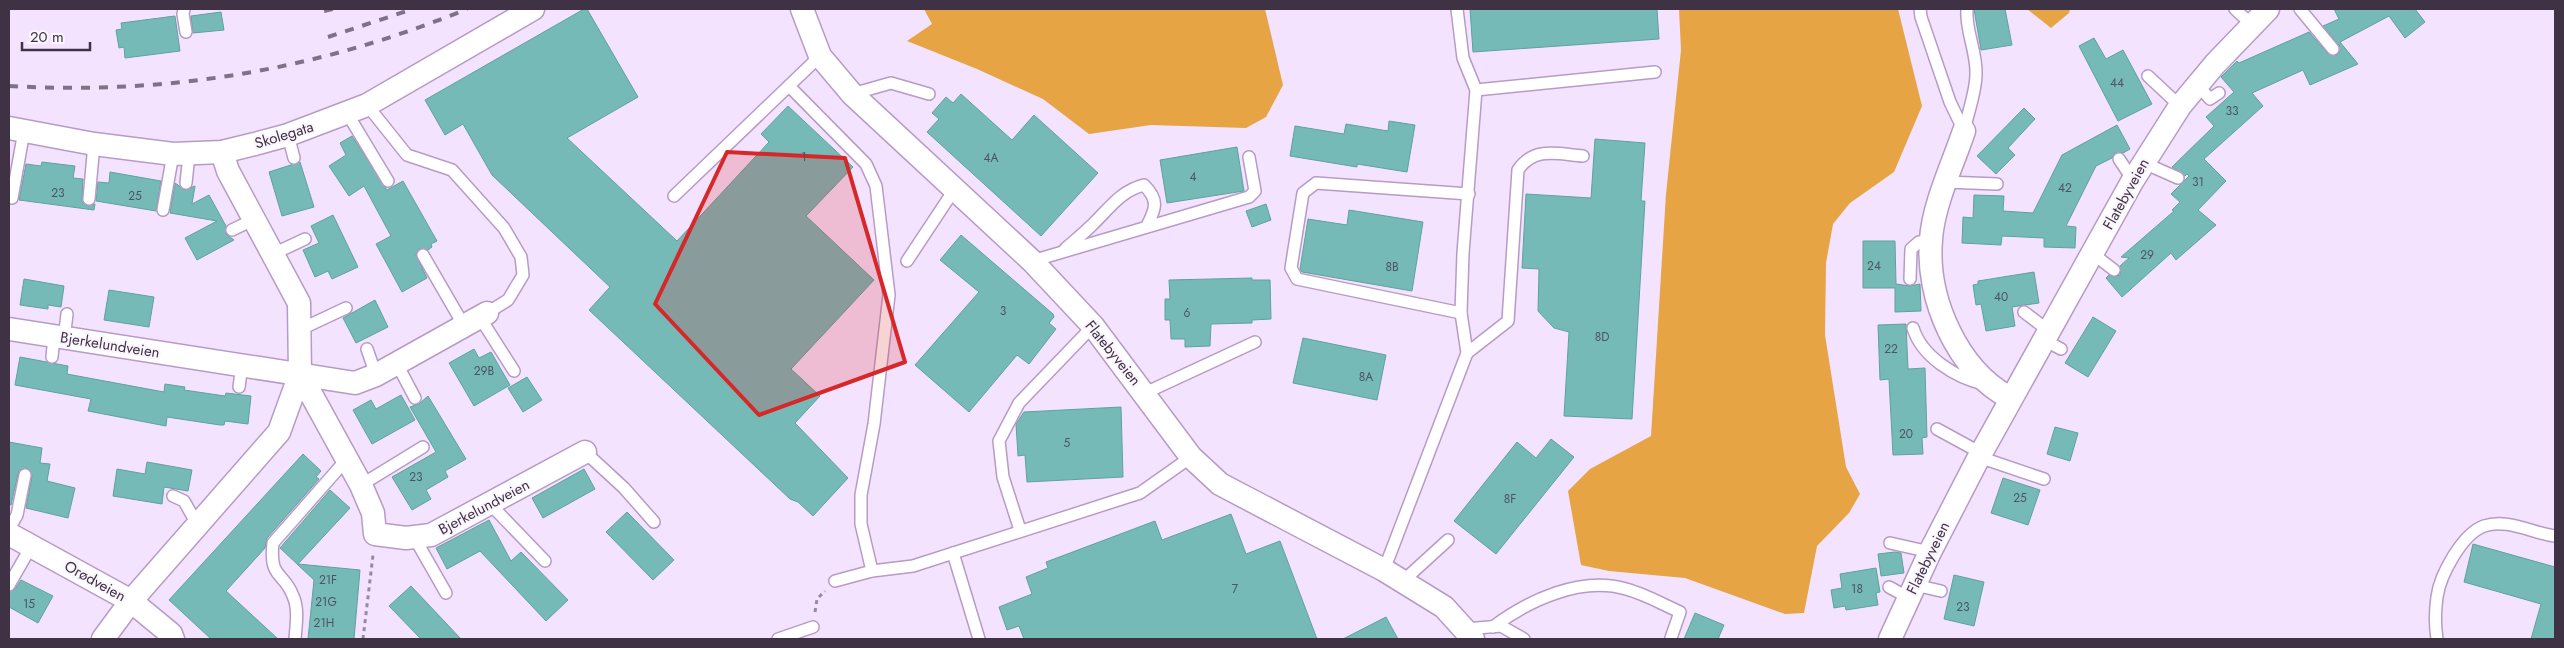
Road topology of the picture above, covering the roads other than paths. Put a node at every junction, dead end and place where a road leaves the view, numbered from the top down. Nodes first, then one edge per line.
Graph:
1 (184, 9) edge
2 (533, 9) edge
3 (802, 9) edge
4 (1457, 9) edge
5 (1920, 9) edge
6 (1967, 9) edge
7 (2235, 9) edge
8 (2268, 9) edge
9 (2300, 9) edge
10 (2251, 24) junction
11 (186, 32) dead end
12 (2333, 50) dead end
13 (820, 56) junction
14 (1655, 72) dead end
15 (2148, 76) dead end
16 (2197, 84) junction
17 (789, 86) junction
18 (1476, 90) junction
19 (2219, 92) dead end
20 (852, 94) junction
21 (929, 94) dead end
22 (2180, 106) junction
23 (357, 109) junction
24 (17, 129) edge
25 (1964, 131) junction
26 (288, 135) junction
27 (94, 144) junction
28 (222, 152) junction
29 (181, 154) junction
30 (1583, 156) dead end
31 (1249, 157) dead end
32 (294, 158) dead end
33 (2119, 159) dead end
34 (2138, 172) junction
35 (2178, 178) dead end
36 (388, 181) dead end
37 (186, 182) dead end
38 (1946, 182) junction
39 (1997, 184) dead end
40 (954, 190) junction
41 (1469, 194) junction
42 (674, 196) dead end
43 (12, 198) dead end
44 (89, 199) dead end
45 (163, 210) dead end
46 (255, 220) junction
47 (1147, 226) junction
48 (232, 230) dead end
49 (305, 239) dead end
50 (1931, 239) junction
51 (2092, 246) junction
52 (1062, 252) junction
53 (273, 254) junction
54 (423, 255) dead end
55 (907, 261) dead end
56 (1032, 261) junction
57 (2114, 270) dead end
58 (1910, 279) dead end
59 (346, 308) dead end
60 (2024, 312) dead end
61 (1461, 313) junction
62 (67, 314) dead end
63 (476, 318) junction
64 (1093, 326) junction
65 (1913, 328) dead end
66 (9, 329) edge
67 (299, 330) junction
68 (2052, 340) junction
69 (1255, 342) dead end
70 (57, 344) junction
71 (367, 349) dead end
72 (1467, 353) junction
73 (397, 364) junction
74 (242, 365) junction
75 (514, 371) dead end
76 (300, 374) junction
77 (376, 375) junction
78 (1988, 385) junction
79 (239, 388) dead end
80 (1145, 393) junction
81 (415, 398) dead end
82 (2010, 398) junction
83 (1937, 429) dead end
84 (423, 447) dead end
85 (585, 452) joint
86 (1980, 455) junction
87 (1191, 457) junction
88 (346, 460) junction
89 (25, 476) dead end
90 (2044, 479) dead end
91 (361, 484) junction
92 (173, 496) dead end
93 (490, 504) junction
94 (654, 522) dead end
95 (197, 524) junction
96 (9, 529) edge
97 (1020, 530) junction
98 (9, 534) edge
99 (2555, 536) edge
100 (414, 537) junction
101 (1448, 540) dead end
102 (1890, 543) dead end
103 (32, 545) junction
104 (1930, 552) junction
105 (953, 553) junction
106 (545, 561) dead end
107 (872, 571) junction
108 (1394, 575) junction
109 (835, 581) road end
110 (9, 585) edge
111 (1889, 587) dead end
112 (1941, 591) dead end
113 (1912, 592) junction
114 (446, 594) dead end
115 (131, 600) junction
116 (813, 627) road end
117 (1493, 627) junction
118 (1469, 634) edge
119 (1671, 638) dead end
120 (103, 639) edge
121 (173, 639) edge
122 (295, 639) edge
123 (778, 639) edge
124 (979, 639) edge
125 (1524, 639) edge
126 (1890, 639) edge
127 (2437, 639) edge

1 - 11 lane
2 - 23 street, Skolegata
3 - 13 street, Flatebyveien
4 - 18 lane
5 - 25 lane
6 - 25 lane
7 - 10 lane
8 - 10 street, Flatebyveien
9 - 12 lane
10 - 16 street, Flatebyveien
13 - 17 lane
13 - 20 street, Flatebyveien
14 - 18 lane
15 - 22 lane
16 - 19 lane
16 - 22 street, Flatebyveien
17 - 42 lane
17 - 107 lane
18 - 41 lane
20 - 21 lane
20 - 40 street, Flatebyveien
22 - 34 street, Flatebyveien
23 - 26 street, Skolegata
23 - 36 lane
23 - 63 lane
24 - 27 street, Skolegata
24 - 43 lane
25 - 38 street
26 - 28 street, Skolegata
26 - 32 lane
27 - 29 street, Skolegata
27 - 44 lane
28 - 29 street, Skolegata
28 - 46 street
29 - 37 lane
29 - 45 lane
30 - 72 lane
31 - 47 lane
33 - 34 lane
34 - 35 lane
34 - 51 street, Flatebyveien
38 - 39 lane
38 - 50 street
40 - 55 lane
40 - 56 street, Flatebyveien
41 - 61 lane
41 - 61 lane
46 - 48 lane
46 - 53 street
47 - 52 lane
47 - 52 lane
49 - 53 lane
50 - 58 lane
50 - 78 street
51 - 57 lane
51 - 68 street, Flatebyveien
52 - 56 lane
53 - 67 street
54 - 63 lane
56 - 64 street, Flatebyveien
59 - 67 lane
60 - 68 lane
61 - 72 lane
62 - 70 lane
63 - 73 street, Bjerkelundveien
63 - 75 lane
64 - 80 street, Flatebyveien
64 - 97 lane
65 - 78 lane
66 - 70 street, Bjerkelundveien
67 - 76 street
68 - 82 street, Flatebyveien
69 - 80 lane
70 - 74 street, Bjerkelundveien
71 - 77 lane
72 - 108 lane
73 - 77 street, Bjerkelundveien
73 - 81 lane
74 - 76 street, Bjerkelundveien
74 - 79 lane
76 - 77 street, Bjerkelundveien
76 - 88 street
76 - 95 street
78 - 82 street
80 - 87 street, Flatebyveien
82 - 86 street, Flatebyveien
83 - 86 lane
84 - 91 lane
85 - 93 street, Bjerkelundveien
85 - 94 lane
86 - 90 lane
86 - 104 street, Flatebyveien
87 - 97 lane
87 - 108 street, Flatebyveien
88 - 91 street
88 - 122 lane
89 - 96 lane
91 - 100 street, Bjerkelundveien
92 - 95 lane
93 - 100 street, Bjerkelundveien
93 - 106 lane
95 - 115 street
97 - 105 lane
98 - 103 street, Orødveien
99 - 127 lane
100 - 114 lane
101 - 108 lane
102 - 104 lane
103 - 110 lane
103 - 115 street, Orødveien
104 - 113 street, Flatebyveien
105 - 107 lane
105 - 124 lane
107 - 109 lane
108 - 118 street, Flatebyveien
111 - 113 lane
112 - 113 lane
113 - 126 street, Flatebyveien
115 - 120 street
115 - 121 street, Orødveien
116 - 123 lane
117 - 118 lane
117 - 119 lane
117 - 125 lane

